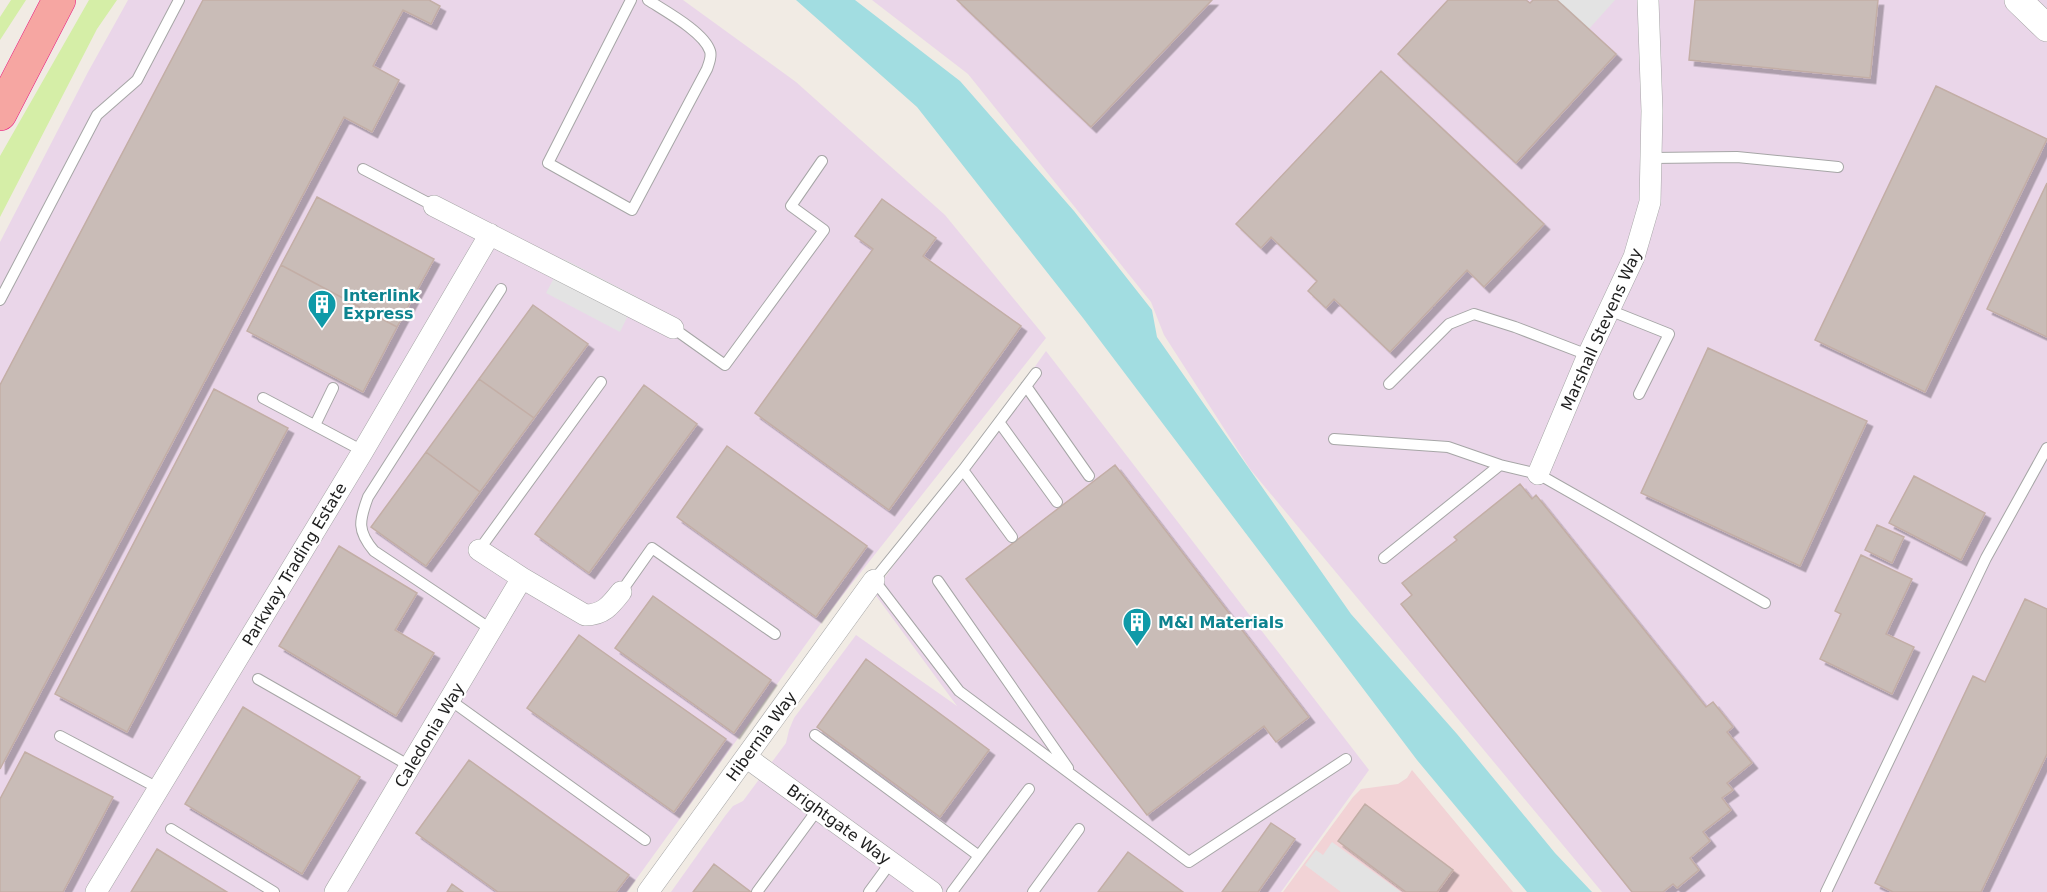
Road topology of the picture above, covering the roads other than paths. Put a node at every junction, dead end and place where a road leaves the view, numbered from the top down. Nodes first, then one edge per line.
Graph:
1 (44, 0) edge
2 (59, 0) edge
3 (179, 0) edge
4 (631, 0) edge
5 (648, 0) edge
6 (1648, 0) edge
7 (2018, 0) edge
8 (2047, 28) edge
9 (0, 69) edge
10 (0, 114) edge
11 (1652, 158) junction
12 (822, 161) dead end
13 (1838, 167) dead end
14 (363, 169) dead end
15 (434, 206) joint
16 (490, 234) junction
17 (501, 289) dead end
18 (0, 300) edge
19 (1609, 310) junction
20 (673, 328) joint
21 (1588, 355) junction
22 (1036, 373) dead end
23 (601, 382) dead end
24 (1389, 384) dead end
25 (1026, 386) junction
26 (333, 388) dead end
27 (1639, 394) dead end
28 (263, 398) dead end
29 (999, 422) junction
30 (315, 425) junction
31 (1334, 439) dead end
32 (2047, 448) edge
33 (363, 451) junction
34 (1500, 465) junction
35 (963, 470) junction
36 (1538, 474) junction
37 (1089, 476) dead end
38 (1057, 502) dead end
39 (1012, 537) dead end
40 (479, 550) joint
41 (1384, 558) dead end
42 (522, 578) junction
43 (874, 580) junction
44 (938, 581) dead end
45 (621, 592) joint
46 (1765, 603) dead end
47 (492, 630) junction
48 (775, 634) dead end
49 (258, 679) dead end
50 (450, 700) junction
51 (815, 735) dead end
52 (60, 736) dead end
53 (746, 757) junction
54 (1346, 759) dead end
55 (410, 766) junction
56 (1074, 776) junction
57 (159, 788) junction
58 (1029, 789) dead end
59 (818, 809) junction
60 (171, 829) dead end
61 (1079, 829) dead end
62 (645, 840) dead end
63 (979, 856) junction
64 (891, 862) junction
65 (96, 892) edge
66 (274, 892) edge
67 (335, 892) edge
68 (648, 892) edge
69 (757, 892) edge
70 (869, 892) edge
71 (932, 892) edge
72 (952, 892) edge
73 (1033, 892) edge
74 (1826, 892) edge

1 - 9 highway
2 - 10 highway
3 - 18 lane
4 - 5 lane
6 - 11 street, Marshall Stevens Way
7 - 8 street
11 - 13 lane
11 - 19 street, Marshall Stevens Way
12 - 20 lane
14 - 15 lane
15 - 16 street
16 - 20 street
16 - 33 street, Parkway Trading Estate
17 - 47 lane
19 - 21 street, Marshall Stevens Way
19 - 27 lane
21 - 24 lane
21 - 36 street, Marshall Stevens Way
22 - 25 lane
23 - 40 lane
25 - 29 lane
25 - 37 lane
26 - 30 lane
28 - 30 lane
29 - 35 lane
29 - 38 lane
30 - 33 lane
31 - 34 lane
32 - 74 lane
33 - 57 street, Parkway Trading Estate
34 - 36 lane
34 - 41 lane
35 - 39 lane
35 - 43 lane
36 - 46 lane
40 - 42 street
42 - 45 street
42 - 47 street, Caledonia Way
43 - 53 street, Hibernia Way
43 - 56 lane
44 - 56 lane
45 - 48 lane
47 - 50 street, Caledonia Way
49 - 55 lane
50 - 55 street, Caledonia Way
50 - 62 lane
51 - 63 lane
52 - 57 lane
53 - 59 street, Brightgate Way
53 - 68 street, Hibernia Way
54 - 56 lane
55 - 67 street, Caledonia Way
57 - 65 street, Parkway Trading Estate
58 - 63 lane
59 - 64 street, Brightgate Way
59 - 69 lane
60 - 66 lane
61 - 73 lane
63 - 72 lane
64 - 70 lane
64 - 71 street, Brightgate Way

